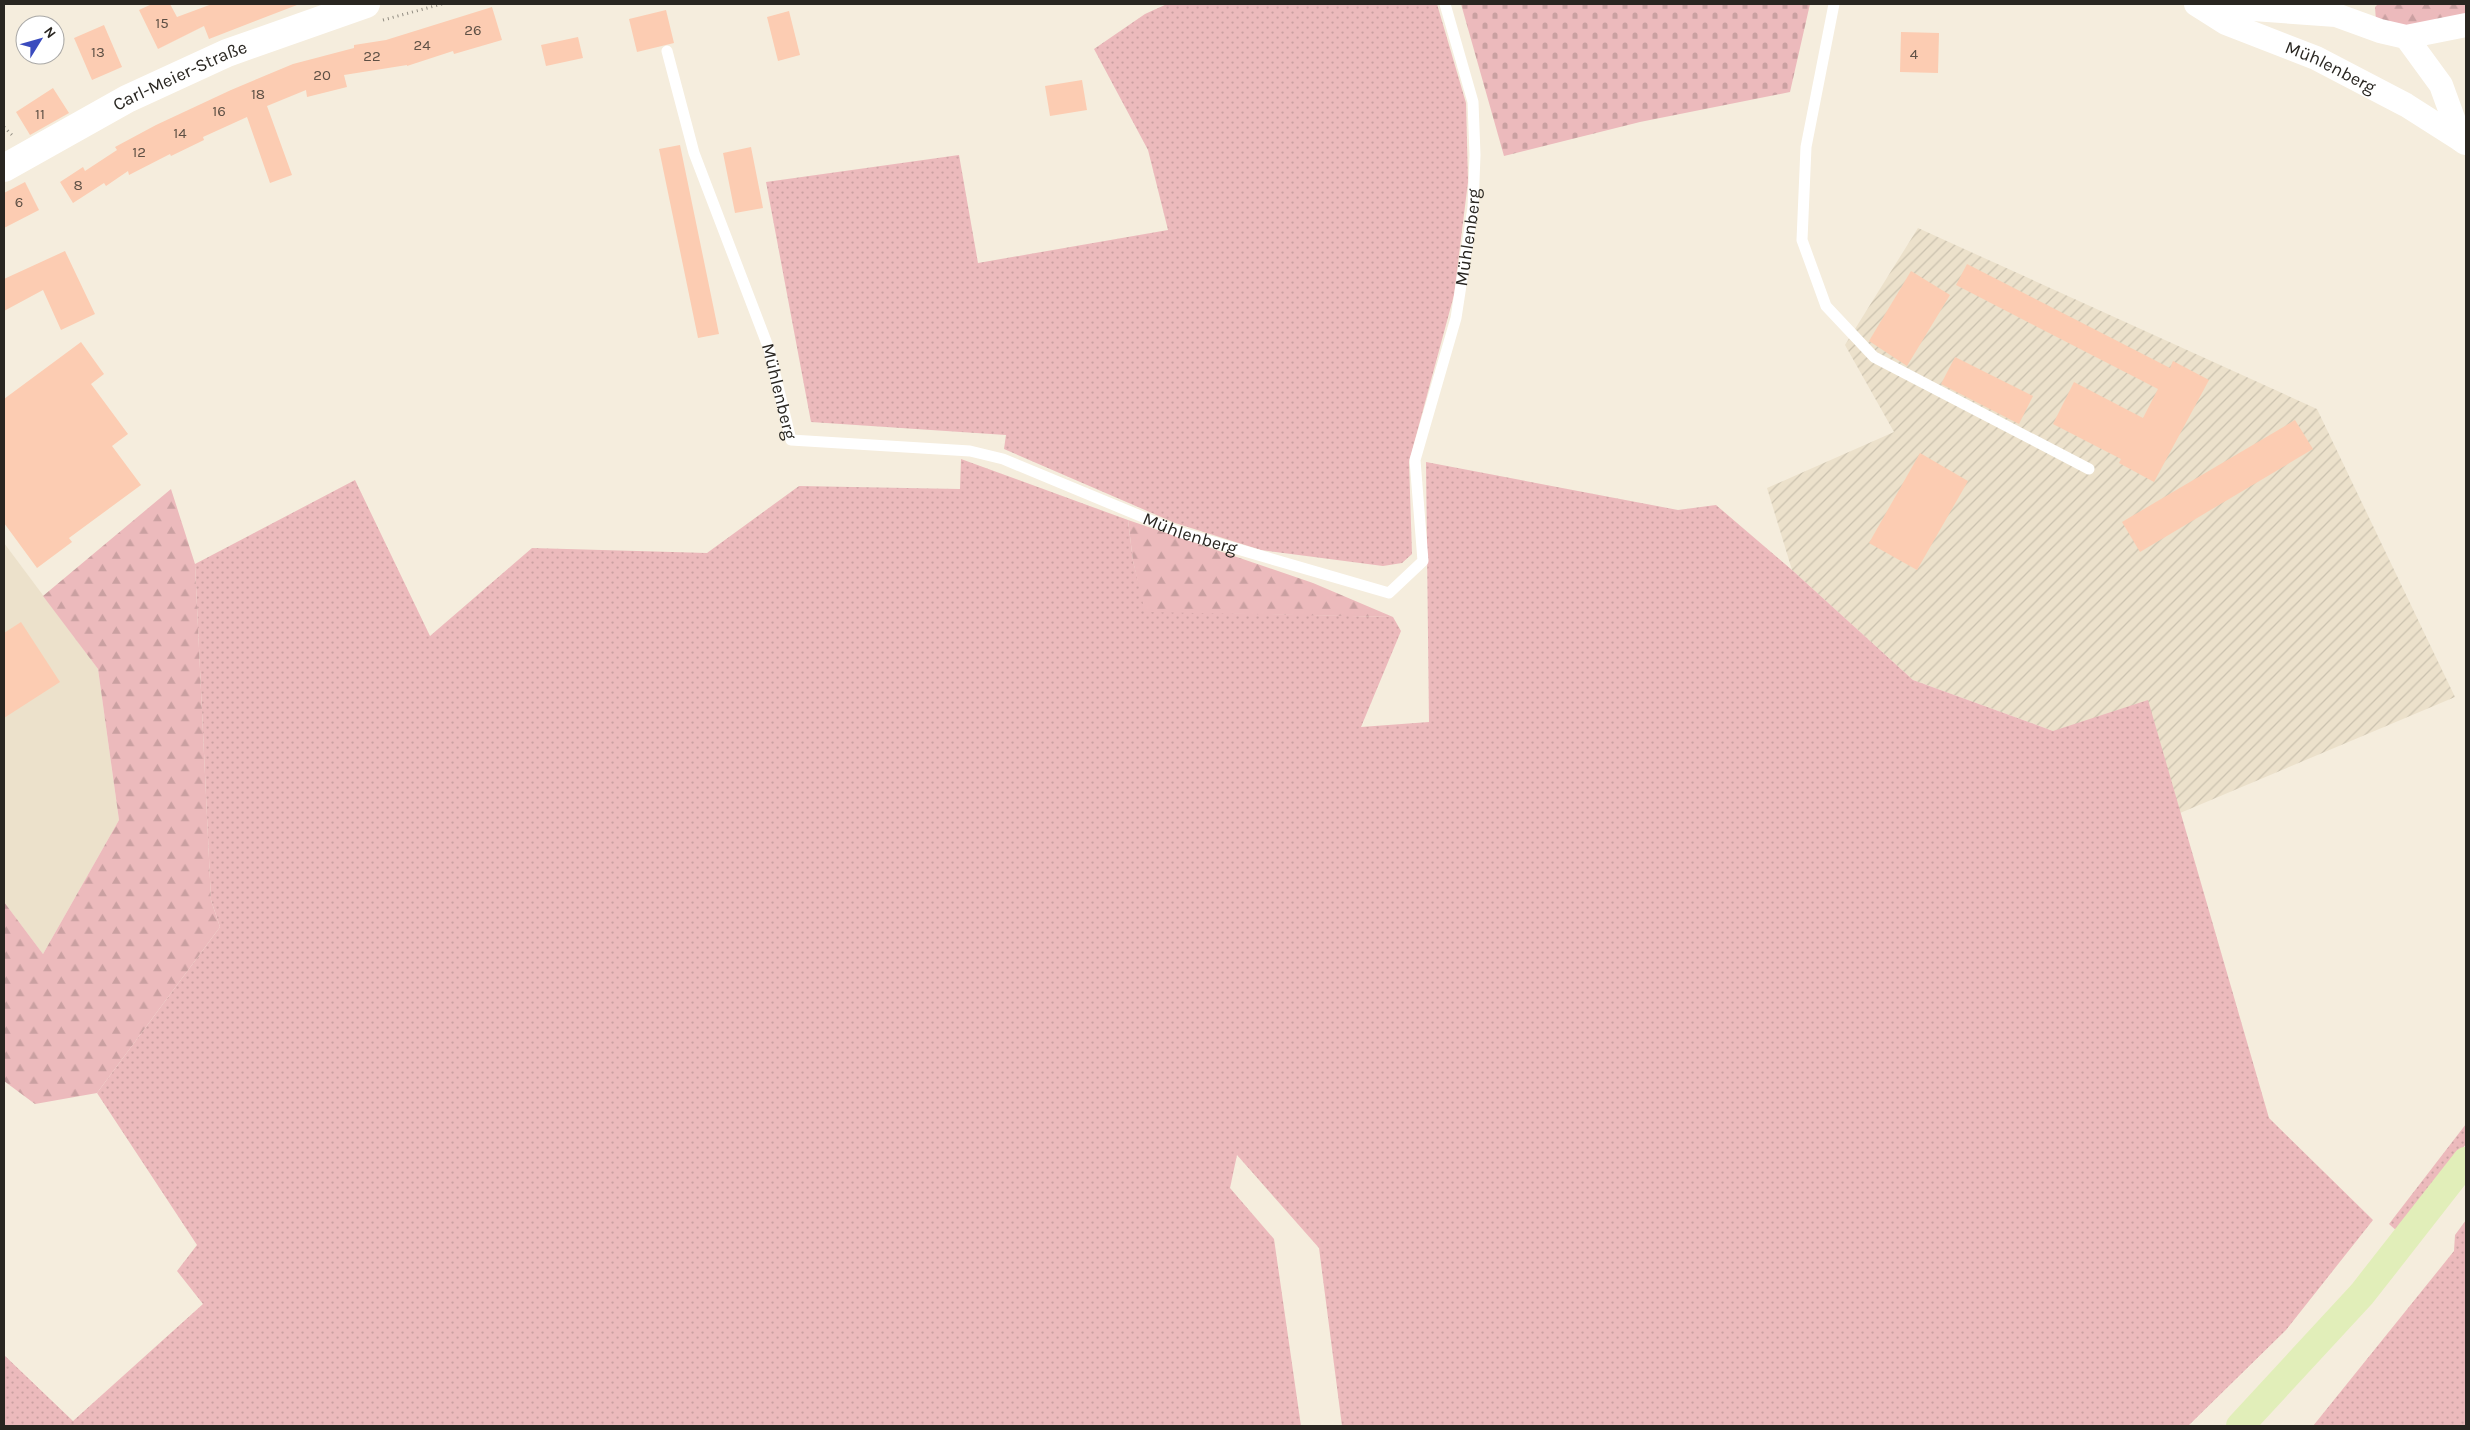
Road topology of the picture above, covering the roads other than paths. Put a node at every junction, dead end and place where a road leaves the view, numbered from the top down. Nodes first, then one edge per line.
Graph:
1 (1445, 4) edge
2 (1834, 4) edge
3 (2196, 4) edge
4 (2219, 4) edge
5 (2314, 4) edge
6 (338, 9) edge
7 (373, 12) edge
8 (2336, 15) junction
9 (2466, 25) edge
10 (2406, 36) junction
11 (667, 51) dead end
12 (2463, 142) edge
13 (4, 168) edge
14 (2089, 469) dead end
15 (2466, 1161) edge
16 (2240, 1426) edge

1 - 11 lane, Mühlenberg
2 - 14 lane
3 - 12 street, Mühlenberg
4 - 8 street, Mühlenberg
5 - 8 lane
6 - 7 street, Carl-Meier-Straße
6 - 13 street, Carl-Meier-Straße
8 - 10 street, Mühlenberg
9 - 10 street, Mühlenberg
10 - 12 street, Mühlenberg
15 - 16 main road

